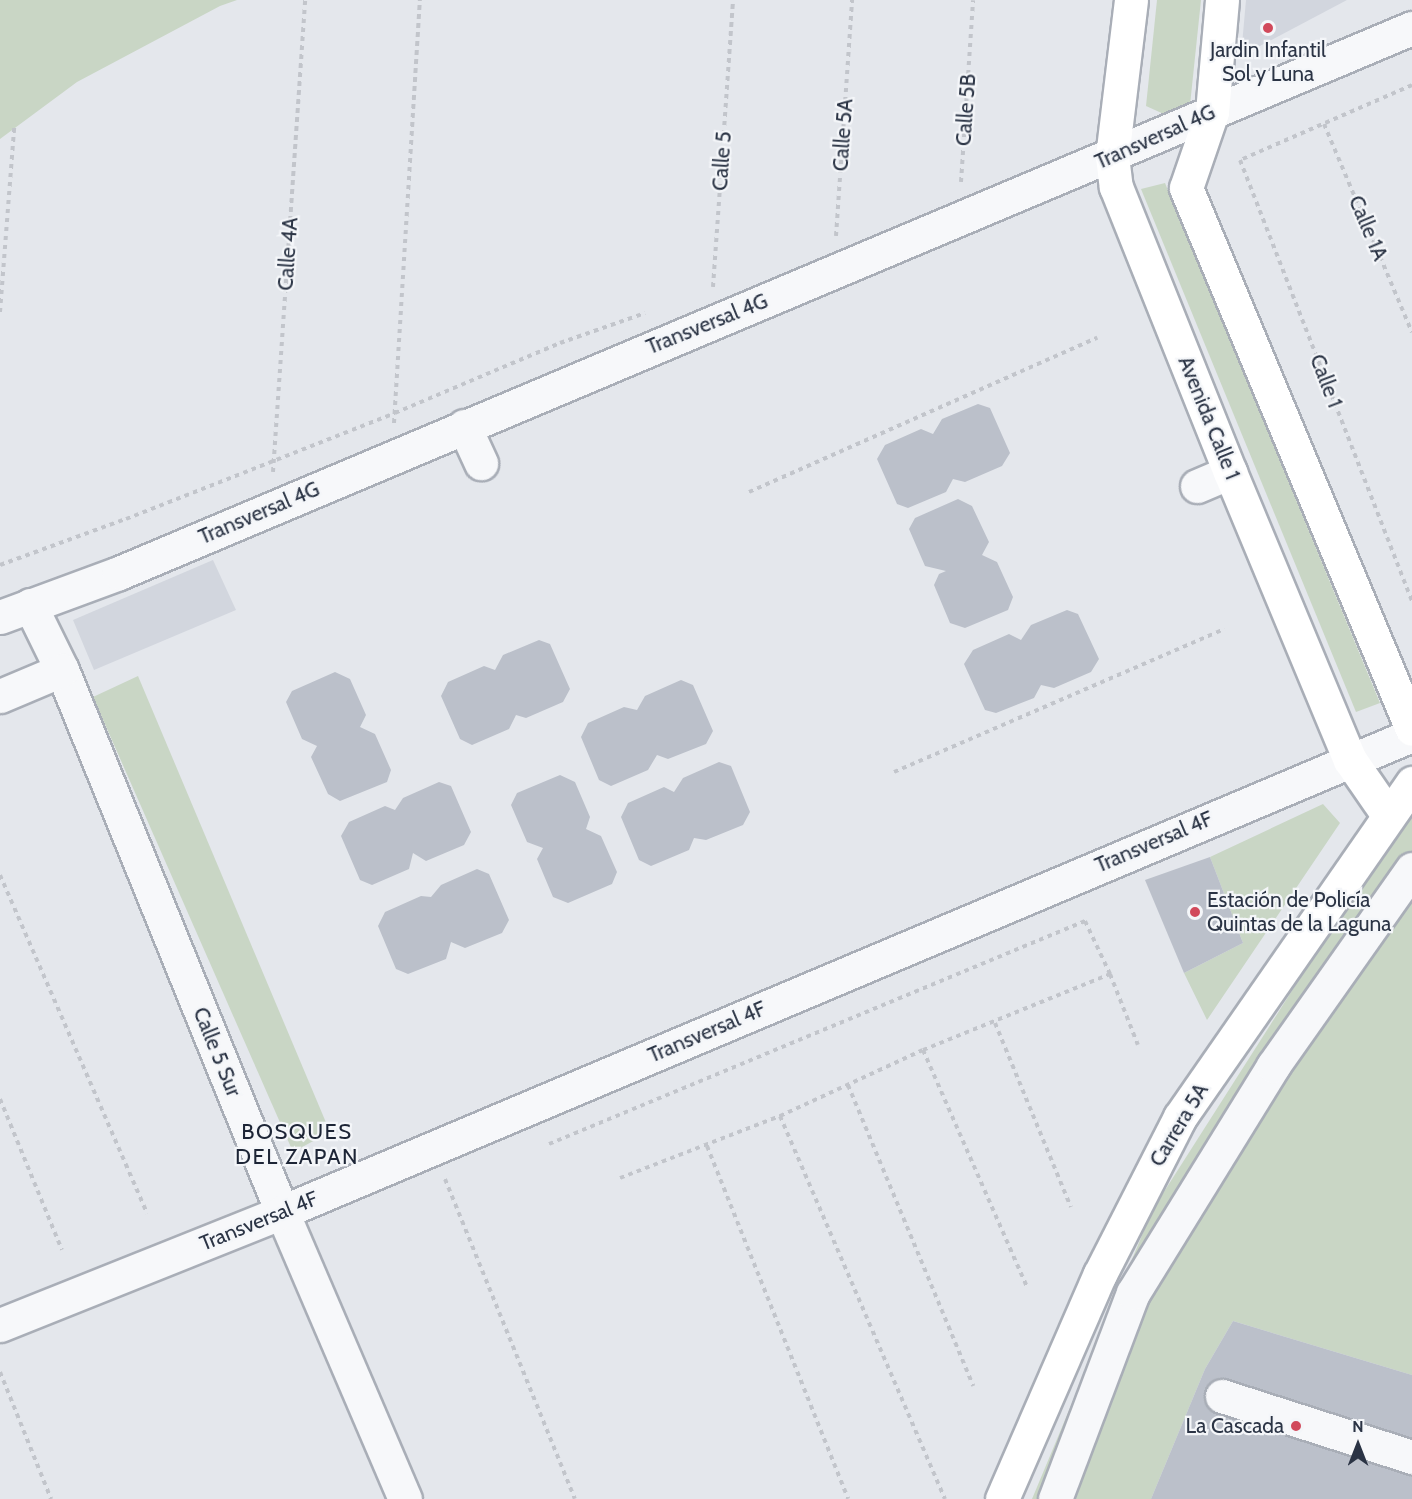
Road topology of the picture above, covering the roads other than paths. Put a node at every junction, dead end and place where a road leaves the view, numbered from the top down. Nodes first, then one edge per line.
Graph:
1 (1131, 0) edge
2 (1222, 0) edge
3 (1412, 28) edge
4 (1212, 112) junction
5 (1112, 156) junction
6 (464, 426) junction
7 (481, 464) dead end
8 (1230, 472) junction
9 (1197, 486) dead end
10 (30, 605) junction
11 (0, 617) edge
12 (62, 670) junction
13 (0, 696) edge
14 (1412, 729) edge
15 (1412, 735) edge
16 (1350, 760) junction
17 (1411, 786) edge
18 (1388, 815) junction
19 (1412, 869) edge
20 (282, 1212) junction
21 (0, 1325) edge
22 (1222, 1396) dead end
23 (1412, 1457) edge
24 (405, 1499) edge
25 (1002, 1499) edge
26 (1055, 1499) edge

1 - 5 main road, Avenida Calle 1
2 - 4 main road
3 - 4 street, Transversal 4G
4 - 5 street, Transversal 4G
4 - 14 main road
5 - 6 street, Transversal 4G
5 - 8 main road, Avenida Calle 1
6 - 7 street
6 - 10 street, Transversal 4G
8 - 9 street
8 - 16 main road, Avenida Calle 1
10 - 11 street, Transversal 4G
10 - 12 street, Calle 5 Sur
12 - 13 street
12 - 20 street, Calle 5 Sur
15 - 16 street, Transversal 4F
16 - 18 main road, Avenida Calle 1
16 - 20 street, Transversal 4F
17 - 18 main road, Carrera 5A
18 - 25 main road, Carrera 5A
19 - 26 street
20 - 21 street, Transversal 4F
20 - 24 street, Calle 5 Sur
22 - 23 street

